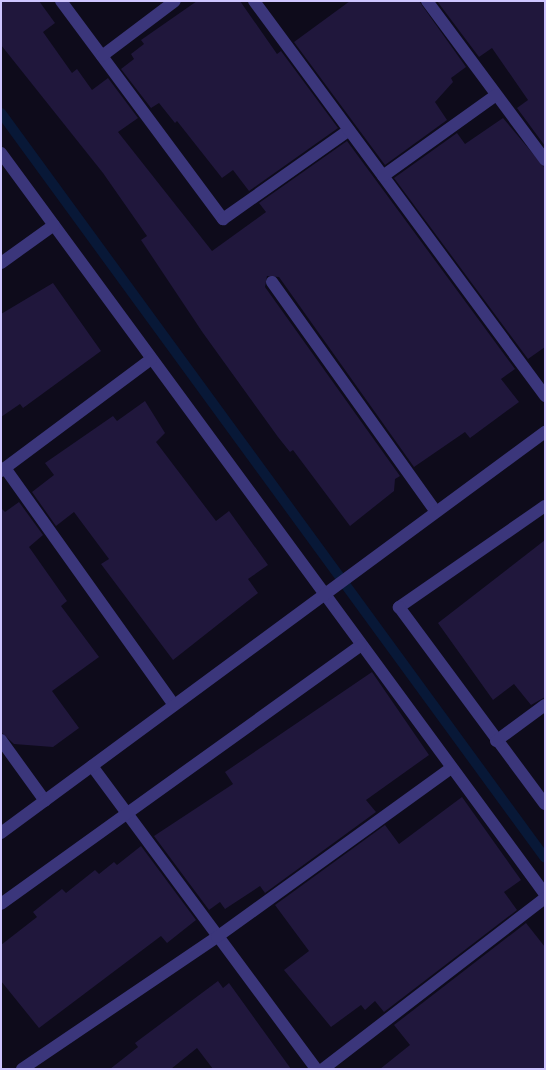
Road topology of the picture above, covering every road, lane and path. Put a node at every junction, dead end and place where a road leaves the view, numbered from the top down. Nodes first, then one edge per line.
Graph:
1 (61, 1) edge
2 (176, 1) edge
3 (254, 1) edge
4 (427, 1) edge
5 (102, 56) junction
6 (496, 95) junction
7 (349, 130) junction
8 (1, 153) edge
9 (545, 160) edge
10 (383, 176) junction
11 (54, 225) junction
12 (1, 264) edge
13 (272, 282) dead end
14 (151, 359) junction
15 (545, 396) edge
16 (545, 432) edge
17 (3, 470) edge
18 (545, 506) edge
19 (436, 512) junction
20 (323, 594) junction
21 (360, 645) junction
22 (545, 704) edge
23 (174, 705) junction
24 (1, 740) edge
25 (496, 740) junction
26 (92, 766) junction
27 (451, 768) junction
28 (45, 800) junction
29 (545, 804) edge
30 (126, 817) junction
31 (1, 833) edge
32 (545, 896) edge
33 (1, 904) edge
34 (217, 937) junction
35 (22, 1069) edge
36 (316, 1069) edge
37 (323, 1069) edge

1 - 5 street
2 - 5 street
3 - 7 street
4 - 6 street
5 - 7 street
6 - 9 street
6 - 10 street
7 - 10 street
8 - 11 street
10 - 15 street
11 - 12 street
11 - 14 street
13 - 19 street
14 - 17 street
14 - 20 street
16 - 19 street
17 - 23 street
18 - 25 street
19 - 20 street
20 - 21 street
20 - 23 street
21 - 27 street
21 - 30 street
22 - 25 street
23 - 26 street
24 - 28 street
25 - 29 street
26 - 28 street
26 - 30 street
27 - 32 street
27 - 34 street
28 - 31 street
30 - 33 street
30 - 34 street
32 - 37 street
34 - 35 street
34 - 36 street

